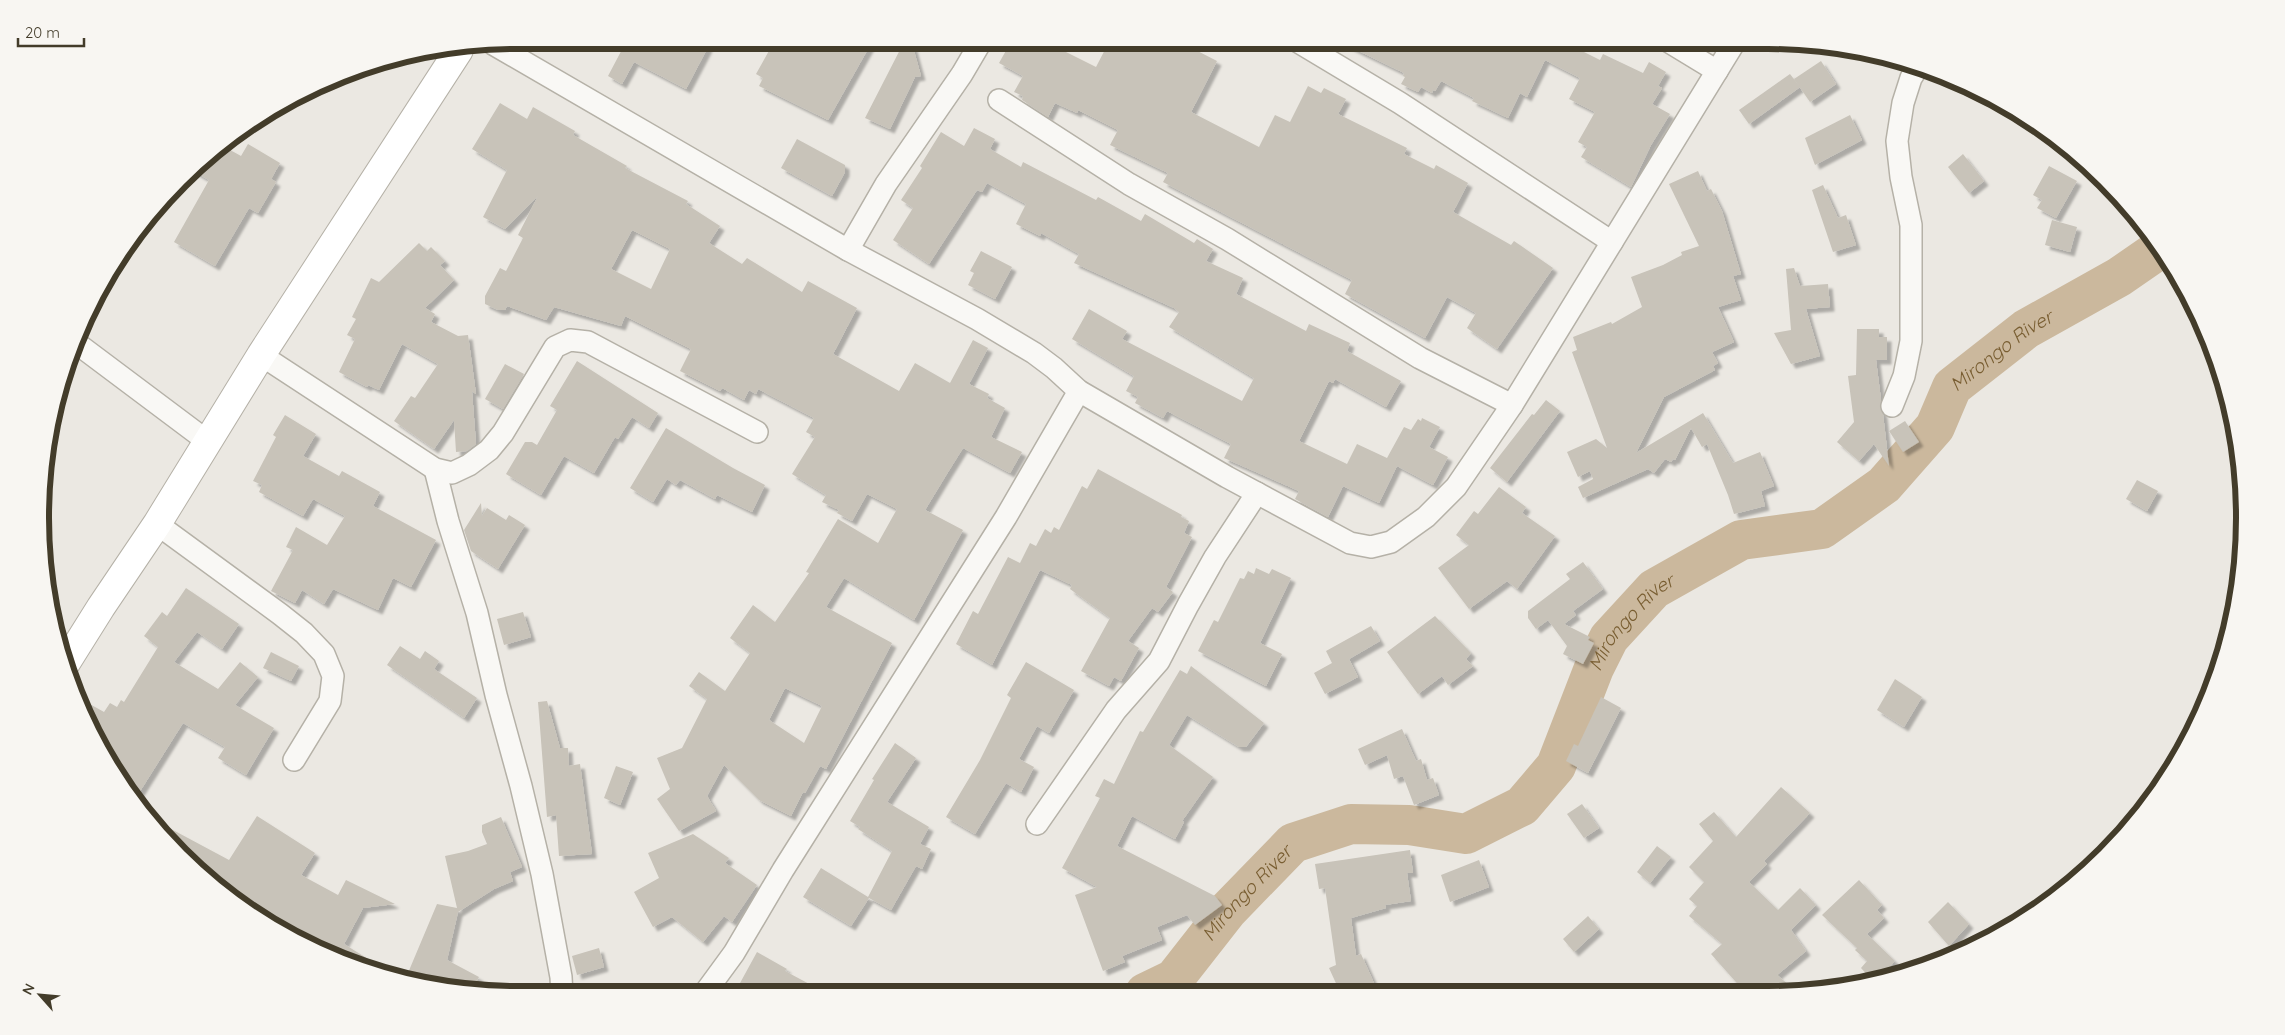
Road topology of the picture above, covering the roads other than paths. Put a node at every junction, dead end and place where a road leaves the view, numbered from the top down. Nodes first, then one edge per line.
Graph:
1 (503, 49) edge
2 (977, 49) edge
3 (1310, 49) edge
4 (1681, 49) edge
5 (1730, 49) edge
6 (456, 53) edge
7 (1717, 71) junction
8 (1914, 73) edge
9 (1000, 100) dead end
10 (1612, 242) junction
11 (848, 250) junction
12 (81, 347) edge
13 (261, 355) junction
14 (1079, 391) junction
15 (1512, 405) junction
16 (1892, 406) dead end
17 (757, 432) dead end
18 (207, 441) junction
19 (435, 469) junction
20 (1257, 493) junction
21 (157, 524) junction
22 (70, 656) edge
23 (294, 760) dead end
24 (1037, 824) dead end
25 (561, 986) edge
26 (710, 986) edge

1 - 11 street
2 - 11 street
3 - 10 street
4 - 7 street
5 - 7 street
6 - 13 main road
7 - 10 street
8 - 16 street
9 - 15 street
10 - 15 street
11 - 14 street
12 - 18 street
13 - 18 main road
13 - 19 street
14 - 20 street
14 - 26 street
15 - 20 street
17 - 19 street
18 - 21 main road
19 - 25 street
20 - 24 street
21 - 22 main road
21 - 23 street

